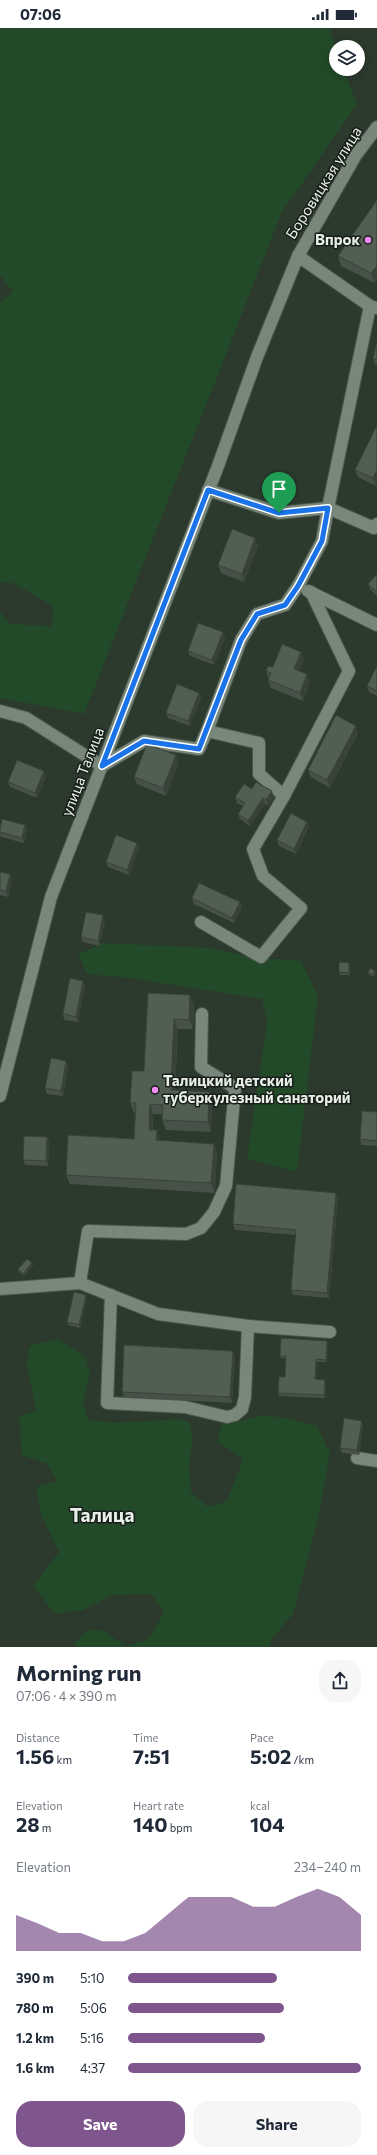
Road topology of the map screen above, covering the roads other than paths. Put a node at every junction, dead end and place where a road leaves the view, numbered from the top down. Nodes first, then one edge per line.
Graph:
1 (377, 127) edge
2 (298, 256) junction
3 (373, 307) edge
4 (218, 466) joint
5 (208, 490) junction
6 (328, 508) junction
7 (377, 524) edge
8 (298, 586) junction
9 (311, 592) junction
10 (377, 625) edge
11 (0, 711) edge
12 (207, 731) junction
13 (102, 766) junction
14 (284, 796) junction
15 (201, 922) dead end
16 (202, 1014) dead end
17 (0, 1096) edge
18 (80, 1283) junction
19 (0, 1289) edge
20 (111, 1295) junction
21 (248, 1326) junction
22 (330, 1332) dead end
23 (357, 1458) edge
24 (377, 1461) edge

1 - 2 street, Боровицкая улица
2 - 3 street
2 - 4 street, Боровицкая улица
3 - 6 street
4 - 5 street, улица Талица
5 - 6 street
5 - 13 street, улица Талица
6 - 7 street
6 - 8 street
8 - 9 street
8 - 12 street
9 - 10 street
9 - 14 street
11 - 13 street
12 - 13 street
12 - 14 street
13 - 17 street, улица Талица
14 - 15 street
16 - 18 street
18 - 19 street
18 - 20 street
20 - 21 street
20 - 21 street
21 - 22 street
23 - 24 street

